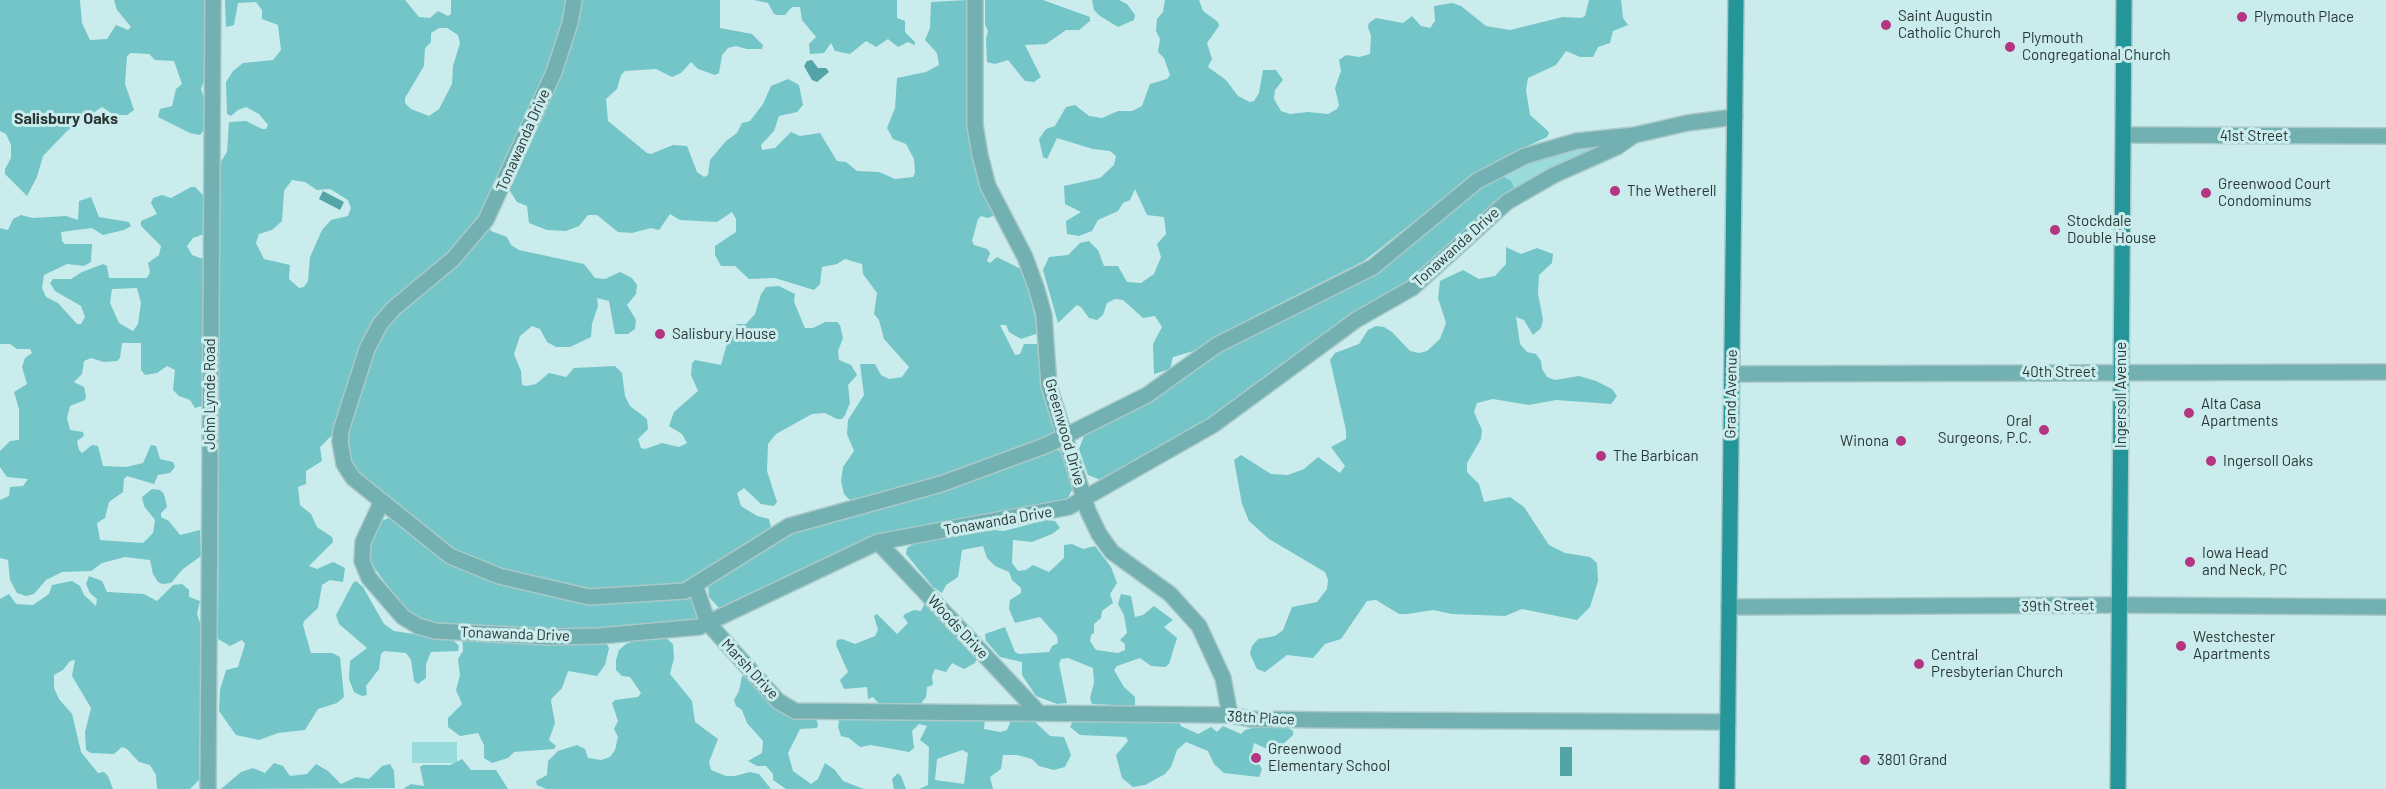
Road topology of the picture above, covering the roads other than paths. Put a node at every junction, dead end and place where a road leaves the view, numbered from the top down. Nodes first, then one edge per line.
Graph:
1 (213, 0) edge
2 (574, 0) edge
3 (975, 0) edge
4 (1736, 0) edge
5 (2124, 0) edge
6 (1735, 117) junction
7 (1635, 135) junction
8 (2123, 135) junction
9 (2386, 136) edge
10 (2121, 372) junction
11 (2386, 372) edge
12 (1732, 374) junction
13 (1066, 435) junction
14 (1085, 498) junction
15 (382, 501) junction
16 (878, 542) junction
17 (695, 585) junction
18 (2119, 605) junction
19 (1729, 607) junction
20 (2386, 607) edge
21 (708, 623) junction
22 (795, 711) joint
23 (1038, 712) junction
24 (1230, 716) junction
25 (1728, 722) junction
26 (208, 789) edge
27 (1728, 789) edge
28 (2118, 789) edge

1 - 26 street, John Lynde Road
2 - 15 street, Tonawanda Drive
3 - 13 street, Greenwood Drive
4 - 6 main road, Grand Avenue
5 - 8 main road, Ingersoll Avenue
6 - 7 street, Tonawanda Drive
6 - 12 main road, Grand Avenue
7 - 13 street, Tonawanda Drive
7 - 14 street, Tonawanda Drive
8 - 9 street, 41st Street
8 - 10 main road, Ingersoll Avenue
10 - 11 street, 40th Street
10 - 12 street, 40th Street
10 - 18 main road, Ingersoll Avenue
12 - 19 main road, Grand Avenue
13 - 14 street, Greenwood Drive
13 - 17 street, Tonawanda Drive
14 - 16 street, Tonawanda Drive
14 - 24 street, Greenwood Drive
15 - 17 street, Tonawanda Drive
15 - 21 street, Tonawanda Drive
16 - 21 street, Tonawanda Drive
16 - 23 street, Woods Drive
17 - 21 street
18 - 19 street, 39th Street
18 - 20 street, 39th Street
18 - 28 main road, Ingersoll Avenue
19 - 25 main road, Grand Avenue
21 - 22 street, Marsh Drive
22 - 23 street, 38th Place
23 - 24 street, 38th Place
24 - 25 street, 38th Place
25 - 27 main road, Grand Avenue

